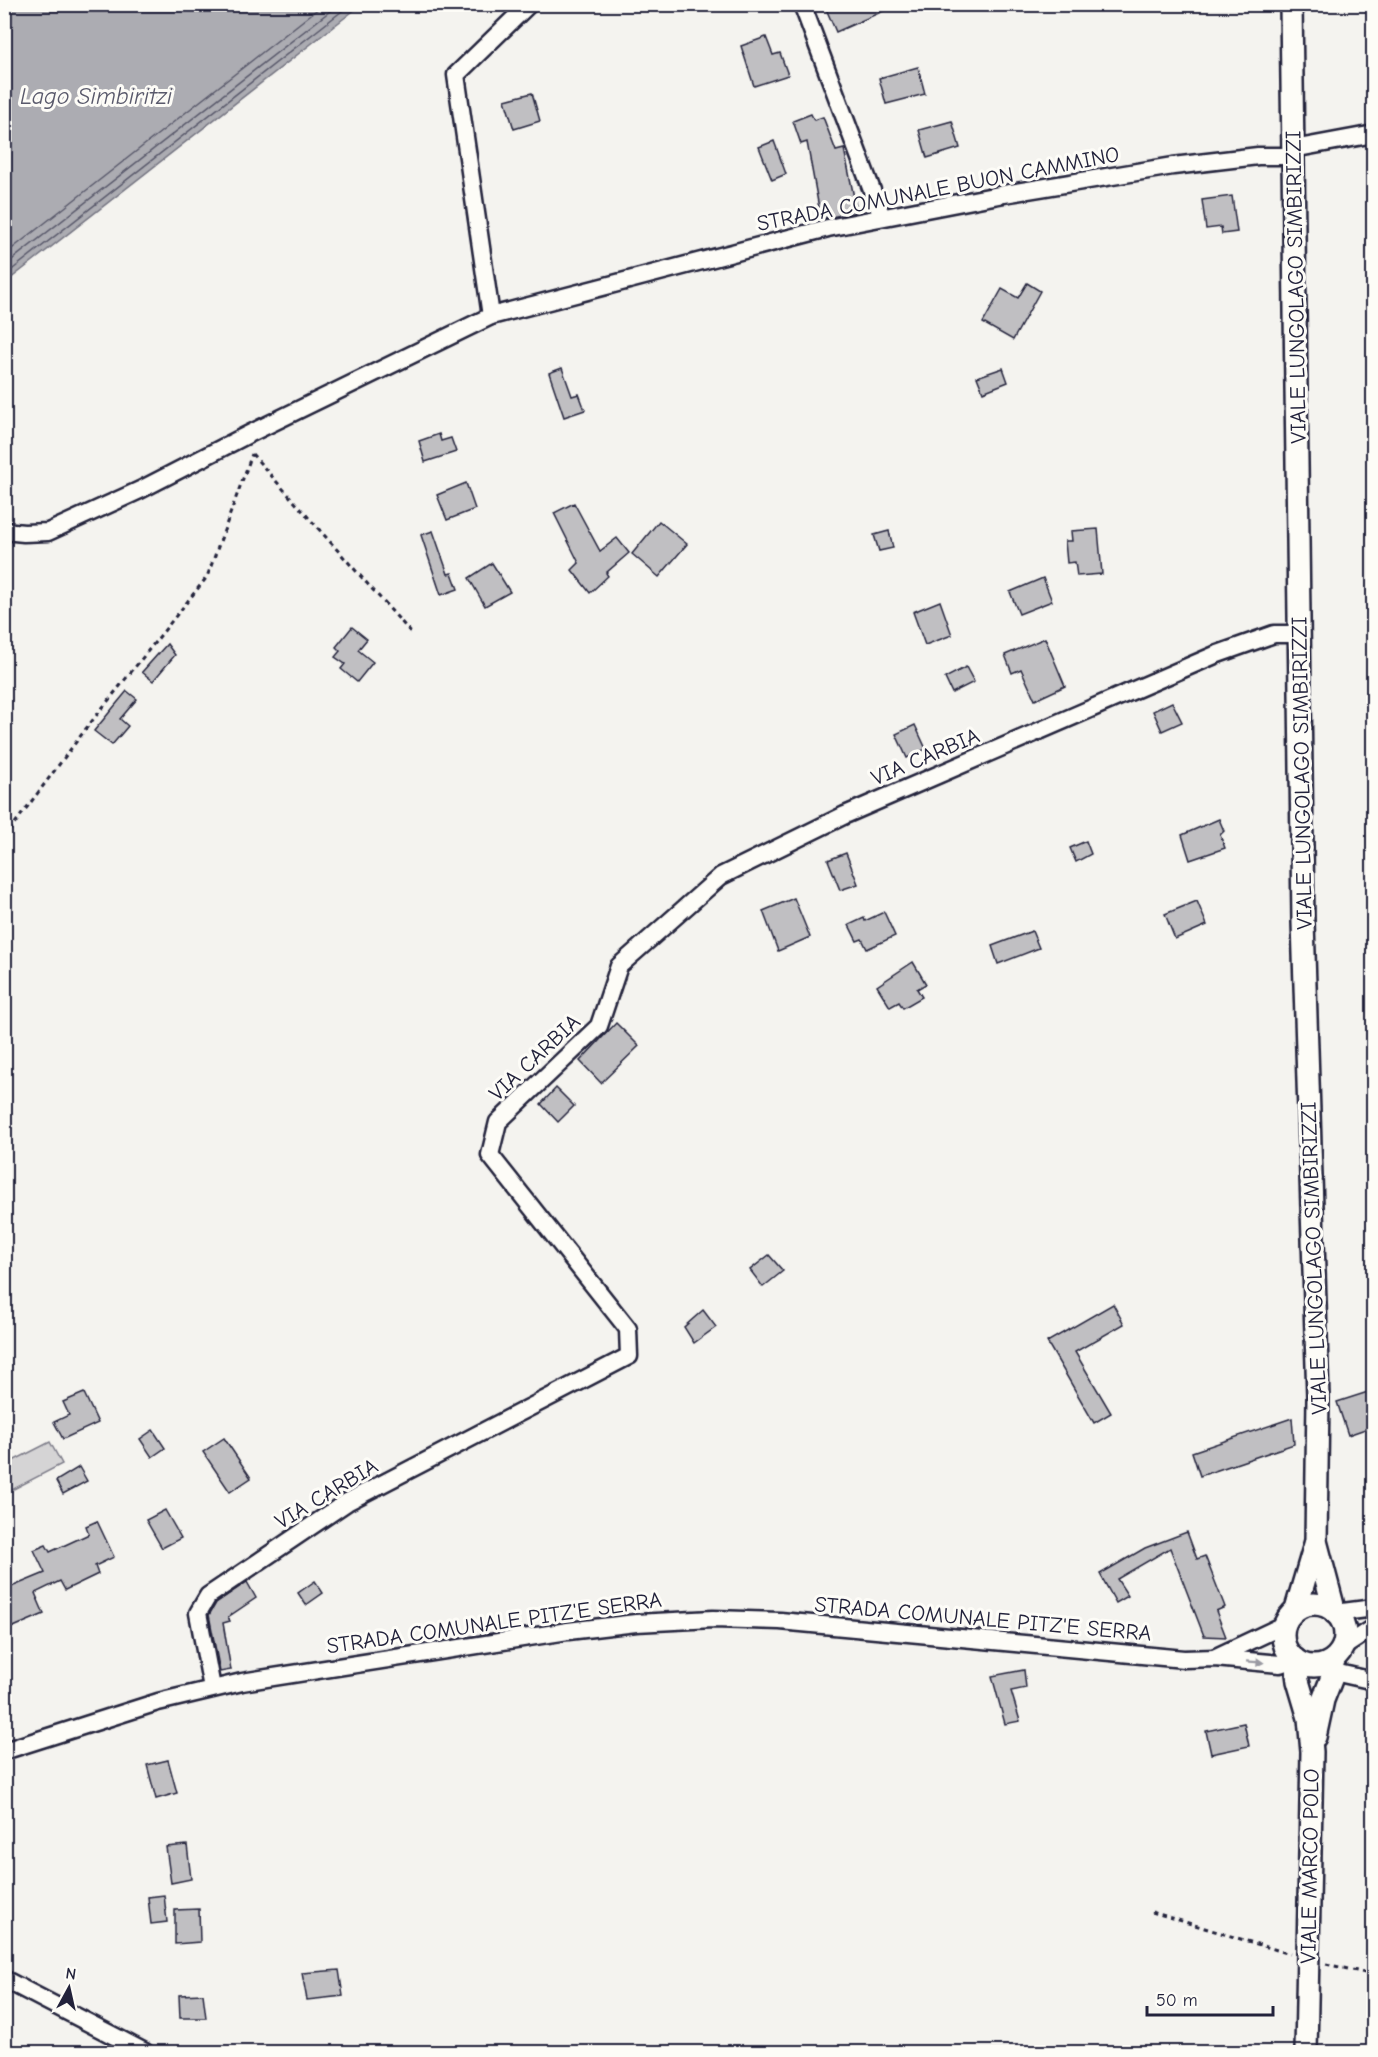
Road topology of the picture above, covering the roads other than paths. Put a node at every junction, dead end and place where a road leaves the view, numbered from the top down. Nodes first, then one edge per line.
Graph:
1 (529, 4) edge
2 (802, 4) edge
3 (1291, 4) edge
4 (1374, 134) edge
5 (1293, 152) junction
6 (882, 217) junction
7 (491, 316) junction
8 (4, 531) edge
9 (1300, 634) junction
10 (1316, 1540) junction
11 (1374, 1608) edge
12 (1335, 1613) junction
13 (1290, 1617) junction
14 (1374, 1627) edge
15 (1215, 1658) junction
16 (1338, 1658) junction
17 (1295, 1659) junction
18 (1374, 1680) edge
19 (212, 1688) junction
20 (4, 1751) edge
21 (1312, 1752) junction
22 (4, 1979) edge
23 (145, 2052) edge
24 (1306, 2052) edge

1 - 7 street
2 - 6 street
3 - 5 main road, VIALE LUNGOLAGO SIMBIRIZZI
4 - 5 street, STRADA COMUNALE BUON CAMMINO
5 - 6 street, STRADA COMUNALE BUON CAMMINO
5 - 9 main road, VIALE LUNGOLAGO SIMBIRIZZI
6 - 7 street, STRADA COMUNALE BUON CAMMINO
7 - 8 street, STRADA COMUNALE BUON CAMMINO
9 - 10 main road, VIALE LUNGOLAGO SIMBIRIZZI
9 - 19 street, VIA CARBIA
10 - 12 main road, VIALE LUNGOLAGO SIMBIRIZZI
10 - 13 main road, VIALE LUNGOLAGO SIMBIRIZZI
11 - 12 street
12 - 13 main road
12 - 16 main road
13 - 15 street, STRADA COMUNALE PITZ'E SERRA
13 - 17 main road
14 - 16 street
15 -> 17 street, STRADA COMUNALE PITZ'E SERRA
15 - 19 street, STRADA COMUNALE PITZ'E SERRA
16 - 17 main road
16 - 18 street
16 - 21 main road, VIALE MARCO POLO
17 - 21 main road, VIALE MARCO POLO
19 - 20 street, STRADA COMUNALE PITZ'E SERRA
21 - 24 main road, VIALE MARCO POLO
22 - 23 street

